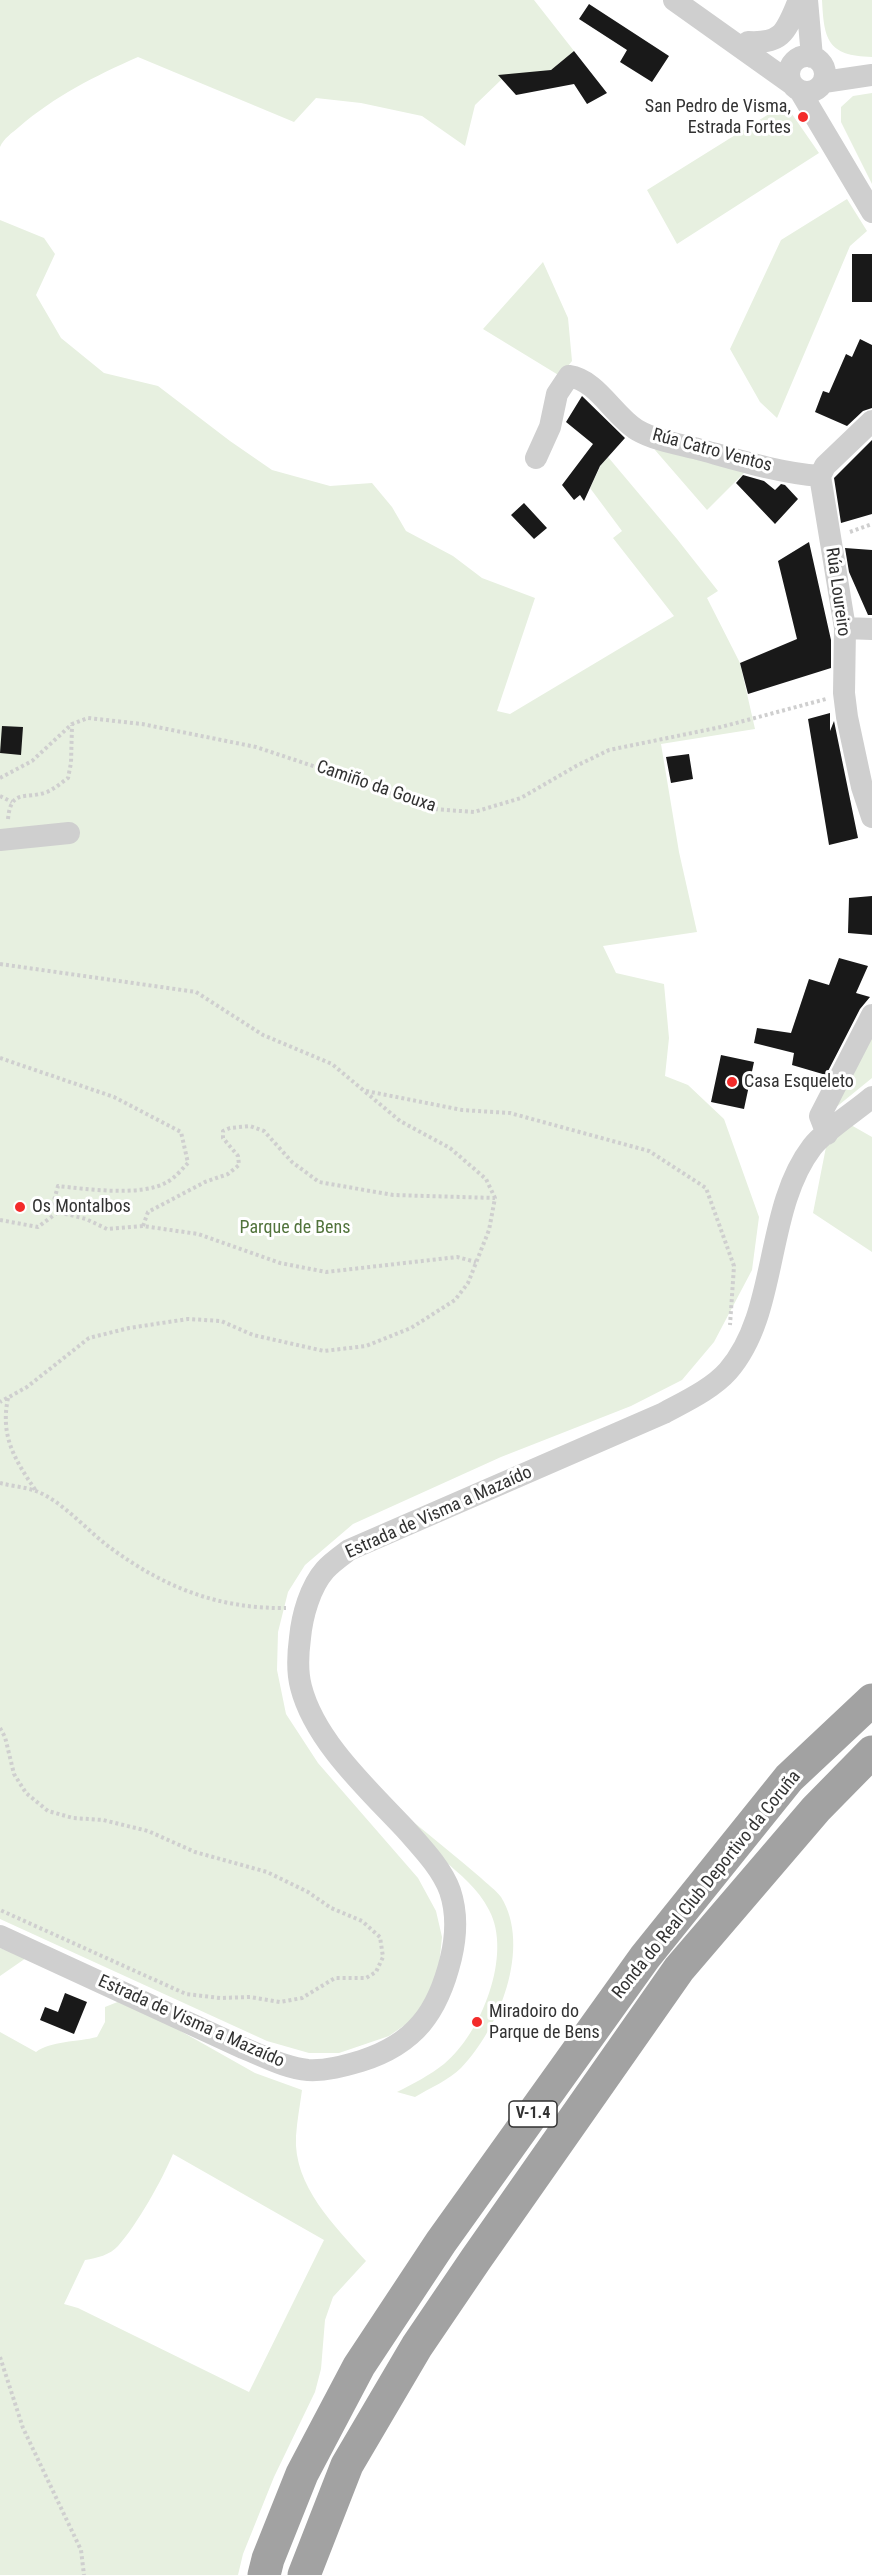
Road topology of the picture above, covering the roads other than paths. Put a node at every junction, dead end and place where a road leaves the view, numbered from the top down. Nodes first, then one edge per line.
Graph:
1 (674, 0) edge
2 (803, 0) edge
3 (709, 24) junction
4 (747, 42) junction
5 (807, 73) junction
6 (869, 75) edge
7 (872, 212) edge
8 (872, 422) edge
9 (536, 458) dead end
10 (820, 476) junction
11 (845, 628) junction
12 (872, 629) edge
13 (872, 817) edge
14 (69, 833) dead end
15 (0, 840) edge
16 (872, 1015) edge
17 (872, 1097) edge
18 (827, 1134) junction
19 (872, 1700) edge
20 (872, 1752) edge
21 (0, 1936) edge
22 (264, 2575) edge
23 (304, 2575) edge

1 - 3 street
2 - 4 street
2 - 5 street
3 - 4 street
3 - 5 street
4 - 5 street
5 - 6 street
5 - 7 street
8 - 10 street
9 - 10 street, Rúa Catro Ventos
10 - 11 street, Rúa Loureiro
11 - 12 street
11 - 13 street, Rúa Loureiro
14 - 15 street
16 - 18 street
17 - 18 street, Estrada de Visma a Mazaído
18 - 21 street, Estrada de Visma a Mazaído
19 - 22 highway, Ronda do Real Club Deportivo da Coruña / V-1.4
20 - 23 highway, Ronda do Real Club Deportivo da Coruña / V-1.4

